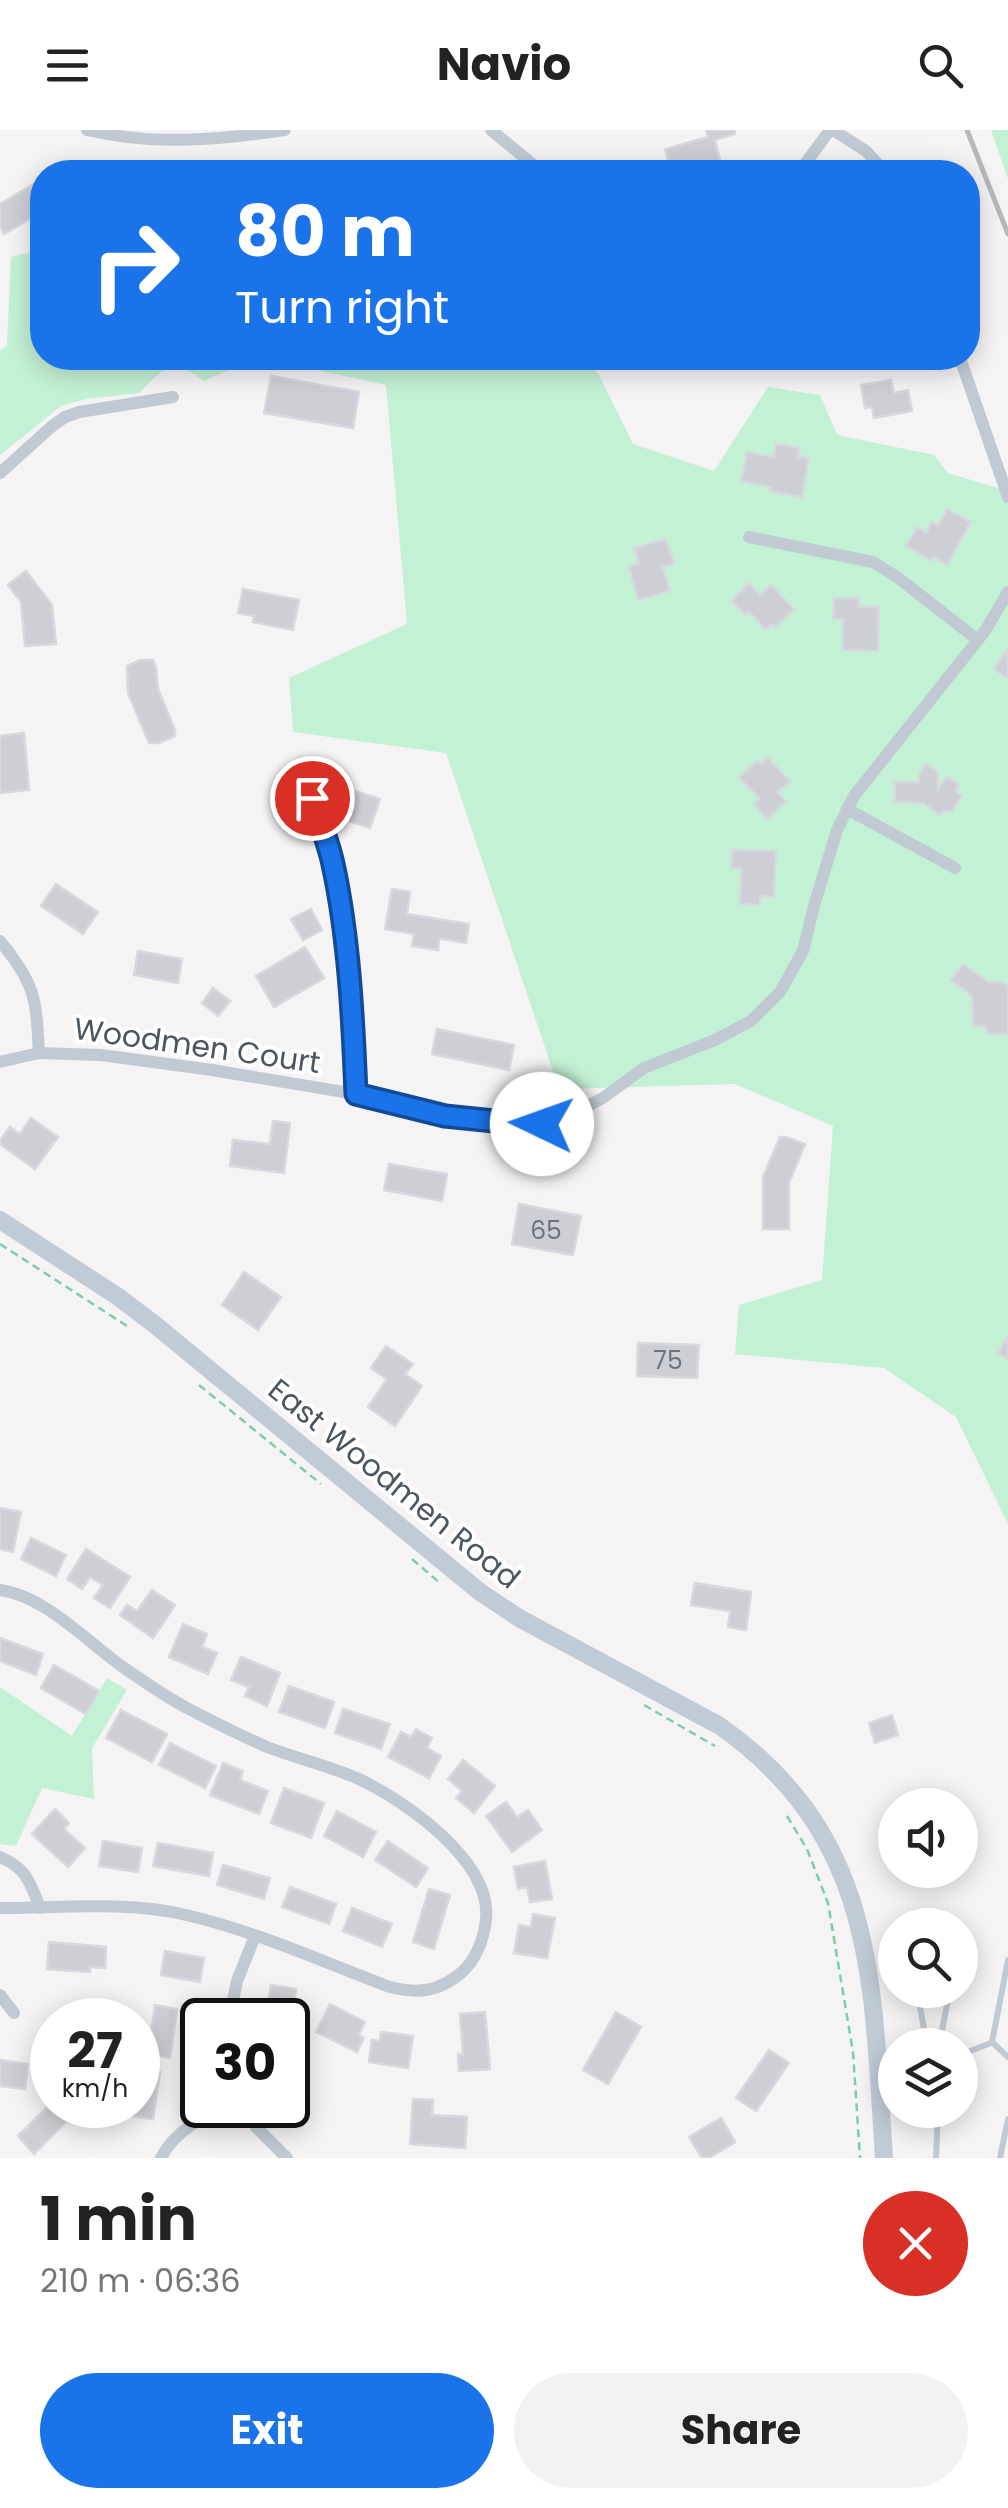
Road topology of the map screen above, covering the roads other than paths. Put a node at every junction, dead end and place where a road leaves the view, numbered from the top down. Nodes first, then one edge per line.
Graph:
1 (88, 130) edge
2 (285, 130) edge
3 (491, 130) edge
4 (831, 130) edge
5 (527, 160) edge
6 (808, 160) edge
7 (874, 160) edge
8 (964, 370) edge
9 (173, 397) dead end
10 (0, 473) edge
11 (1008, 497) edge
12 (749, 537) dead end
13 (1008, 592) edge
14 (978, 640) junction
15 (312, 798) dead end
16 (848, 809) junction
17 (955, 868) dead end
18 (0, 941) edge
19 (39, 1053) junction
20 (0, 1062) edge
21 (356, 1094) junction
22 (0, 1220) edge
23 (0, 1590) edge
24 (0, 1857) edge
25 (0, 1908) edge
26 (40, 1908) junction
27 (255, 1936) junction
28 (1008, 1960) edge
29 (0, 1995) edge
30 (232, 1998) edge
31 (14, 2013) dead end
32 (879, 2028) edge
33 (992, 2042) junction
34 (978, 2048) edge
35 (1008, 2057) edge
36 (1008, 2119) edge
37 (187, 2128) edge
38 (257, 2128) edge
39 (885, 2128) edge
40 (937, 2128) edge
41 (162, 2158) edge
42 (287, 2158) edge
43 (884, 2158) edge
44 (936, 2158) edge
45 (1000, 2158) edge

1 - 2 street
3 - 5 street
4 - 6 street
4 - 7 street
8 - 11 street
9 - 10 street
12 - 14 street
13 - 14 street, Woodmen Court
14 - 16 street, Woodmen Court
15 - 21 lane
16 - 17 street
16 - 21 street, Woodmen Court
18 - 19 street
19 - 20 street, Woodmen Court
19 - 21 street, Woodmen Court
22 - 32 main road, East Woodmen Road
23 - 27 street
24 - 26 street
25 - 26 street
26 - 27 street
27 - 30 street
28 - 33 lane
29 - 31 street
33 - 34 lane
33 - 35 lane
36 - 45 lane
37 - 41 street
38 - 42 street
39 - 43 main road, East Woodmen Road
40 - 44 lane

